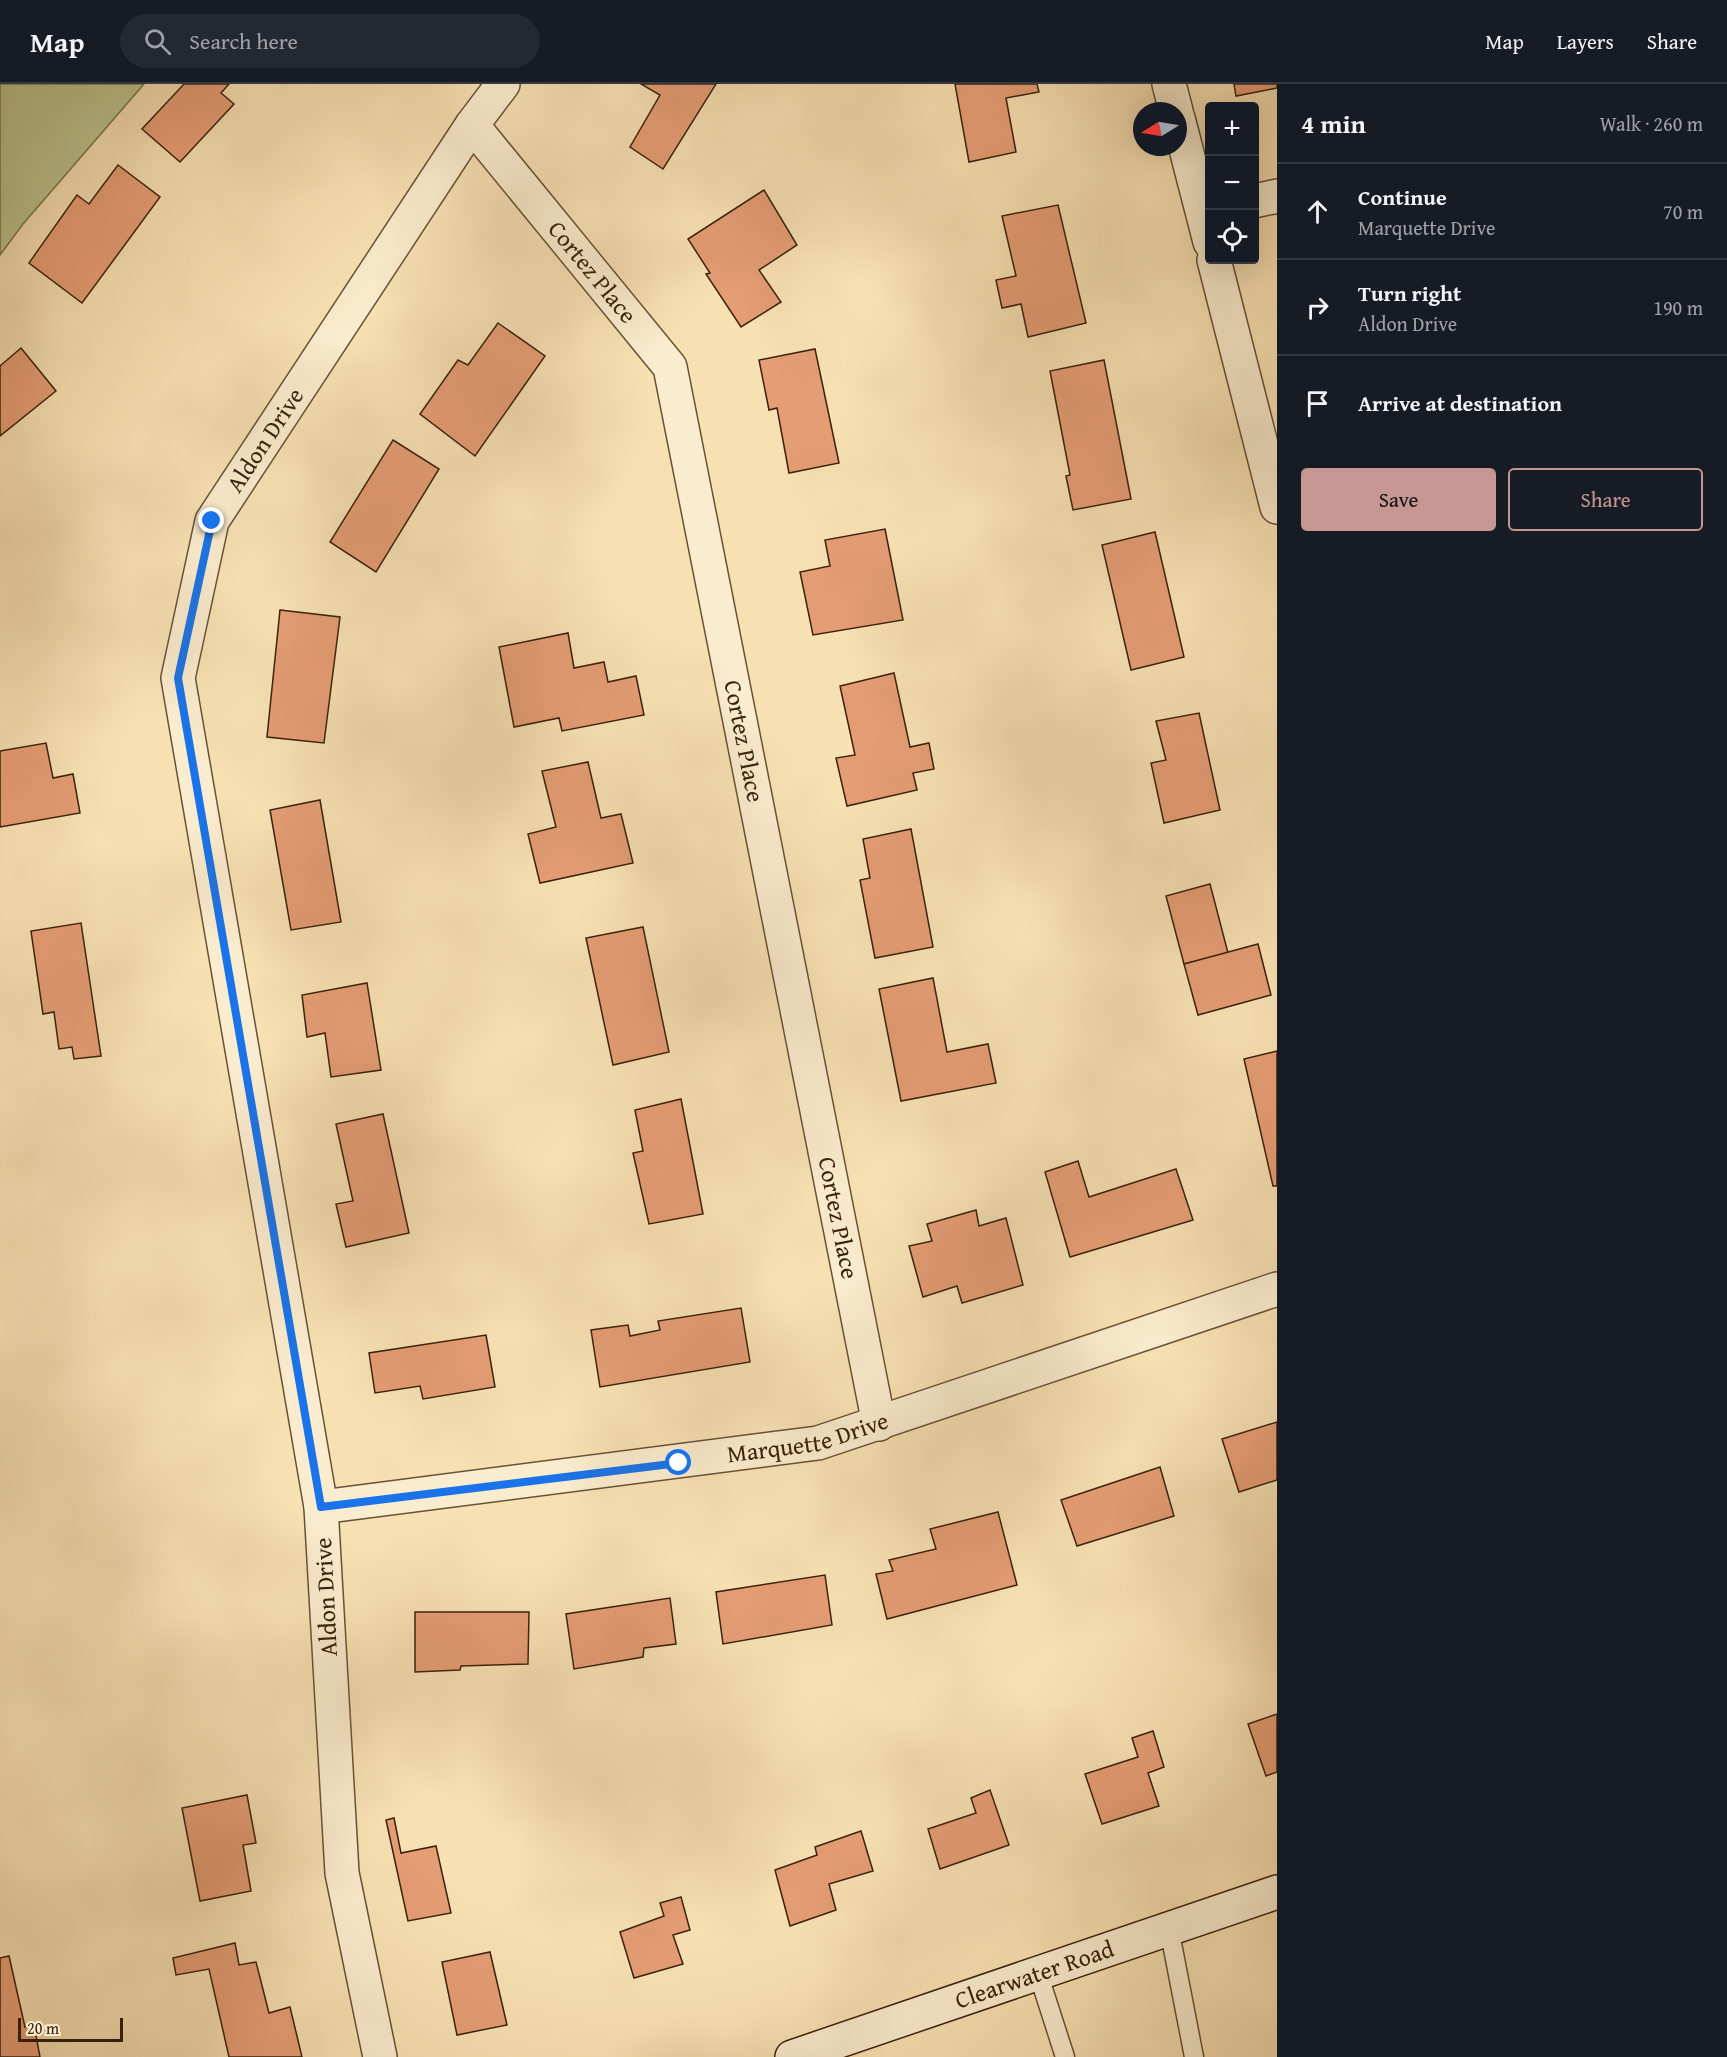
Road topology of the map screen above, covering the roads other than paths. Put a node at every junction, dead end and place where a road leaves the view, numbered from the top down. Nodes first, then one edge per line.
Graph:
1 (503, 84) edge
2 (1169, 84) edge
3 (1174, 102) edge
4 (472, 125) junction
5 (1187, 151) edge
6 (1277, 196) edge
7 (1259, 200) edge
8 (1205, 216) edge
9 (1215, 264) edge
10 (1277, 507) edge
11 (1277, 1288) edge
12 (879, 1424) junction
13 (321, 1507) junction
14 (1277, 1892) edge
15 (1169, 1928) junction
16 (1038, 1973) junction
17 (380, 2057) edge
18 (792, 2057) edge
19 (1065, 2057) edge
20 (1194, 2057) edge

1 - 4 street, Aldon Drive
2 - 3 street
4 - 12 street, Cortez Place
4 - 13 street, Aldon Drive
5 - 8 street
6 - 7 street
9 - 10 street
11 - 12 street, Marquette Drive
12 - 13 street, Marquette Drive
13 - 17 street, Aldon Drive
14 - 15 street, Clearwater Road
15 - 16 street, Clearwater Road
15 - 20 lane
16 - 18 street, Clearwater Road
16 - 19 lane

